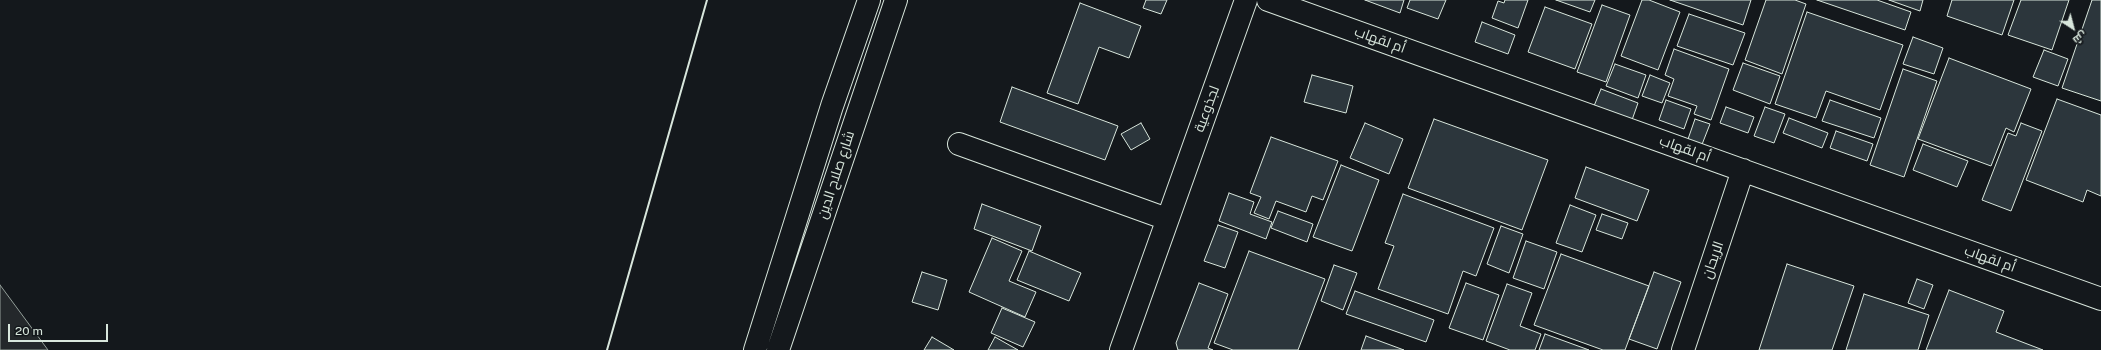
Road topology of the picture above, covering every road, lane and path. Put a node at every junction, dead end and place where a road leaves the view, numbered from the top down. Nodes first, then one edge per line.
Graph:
1 (869, 0) edge
2 (896, 0) edge
3 (1246, 0) edge
4 (1268, 0) edge
5 (959, 144) dead end
6 (1743, 170) junction
7 (1167, 219) junction
8 (2101, 299) edge
9 (755, 350) edge
10 (778, 350) edge
11 (1121, 350) edge
12 (1682, 350) edge

1 - 9 street, شارع صلاح الدين
2 - 10 street, شارع صلاح الدين
3 - 7 street, لجذوعية
4 - 6 street, أم لقهاب
5 - 7 street
6 - 8 street, أم لقهاب
6 - 12 street, الريحان
7 - 11 street, لجذوعية

